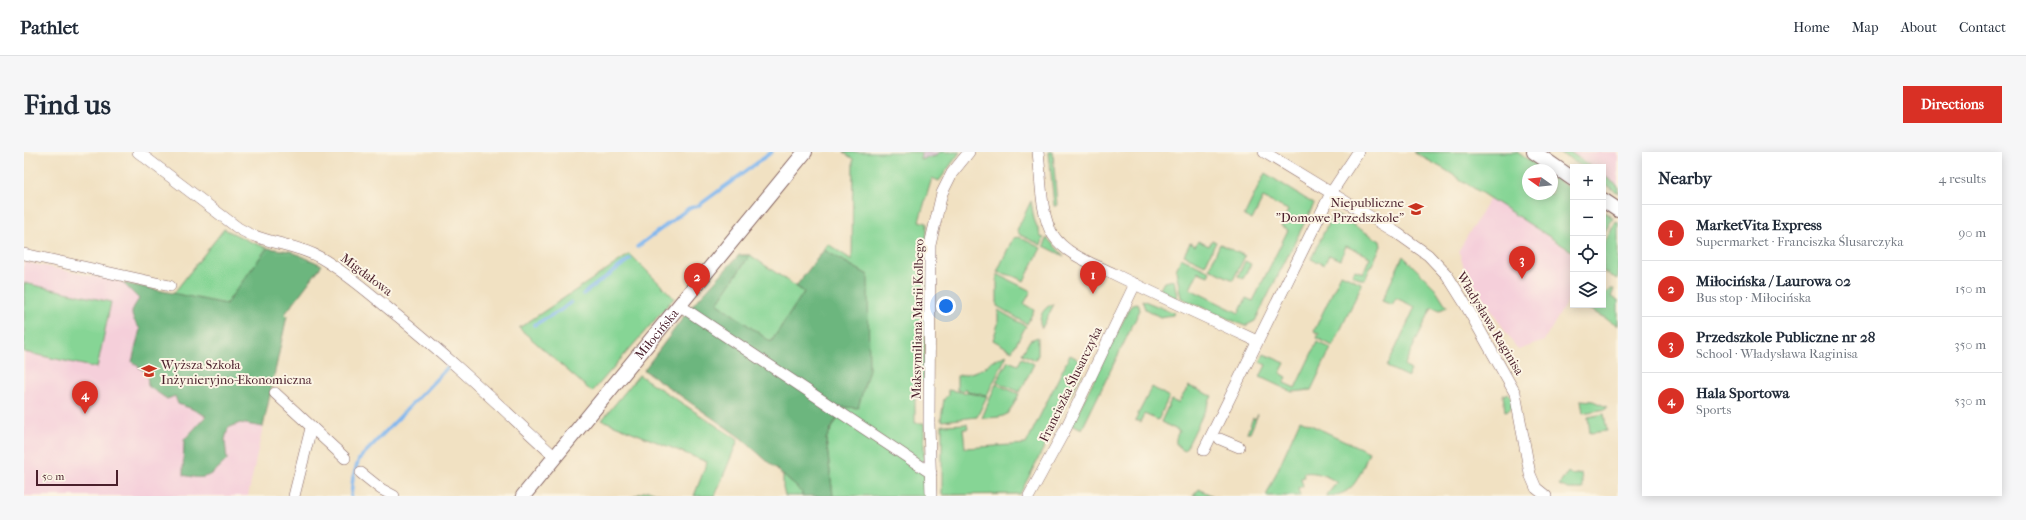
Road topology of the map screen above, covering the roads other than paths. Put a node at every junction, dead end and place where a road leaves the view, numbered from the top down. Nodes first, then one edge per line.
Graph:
1 (138, 152) edge
2 (805, 152) edge
3 (970, 152) edge
4 (1038, 152) edge
5 (1264, 152) edge
6 (1358, 152) edge
7 (1534, 152) edge
8 (1570, 177) edge
9 (1331, 193) junction
10 (1606, 202) edge
11 (1618, 210) edge
12 (24, 254) edge
13 (1135, 284) junction
14 (170, 286) dead end
15 (679, 305) junction
16 (1257, 341) junction
17 (275, 392) dead end
18 (312, 428) junction
19 (1220, 440) dead end
20 (1239, 447) dead end
21 (1204, 450) dead end
22 (555, 457) junction
23 (345, 458) dead end
24 (361, 472) dead end
25 (931, 473) junction
26 (294, 496) edge
27 (394, 496) edge
28 (523, 496) edge
29 (931, 496) edge
30 (1029, 496) edge
31 (1546, 496) edge

1 - 22 street, Migdałowa
2 - 15 street, Miłocińska
3 - 25 street, Maksymiliana Marii Kolbego
4 - 13 street
5 - 9 street, Władysława Raginisa
6 - 9 street
7 - 8 street
9 - 16 street
9 - 31 street, Władysława Raginisa
10 - 11 street
12 - 14 street
13 - 16 street
13 - 30 street, Franciszka Ślusarczyka
15 - 22 street, Miłocińska
15 - 25 street
16 - 21 street
17 - 18 street
18 - 23 street
18 - 26 street
19 - 20 street
22 - 28 street, Miłocińska
24 - 27 street
25 - 29 street, Maksymiliana Marii Kolbego

